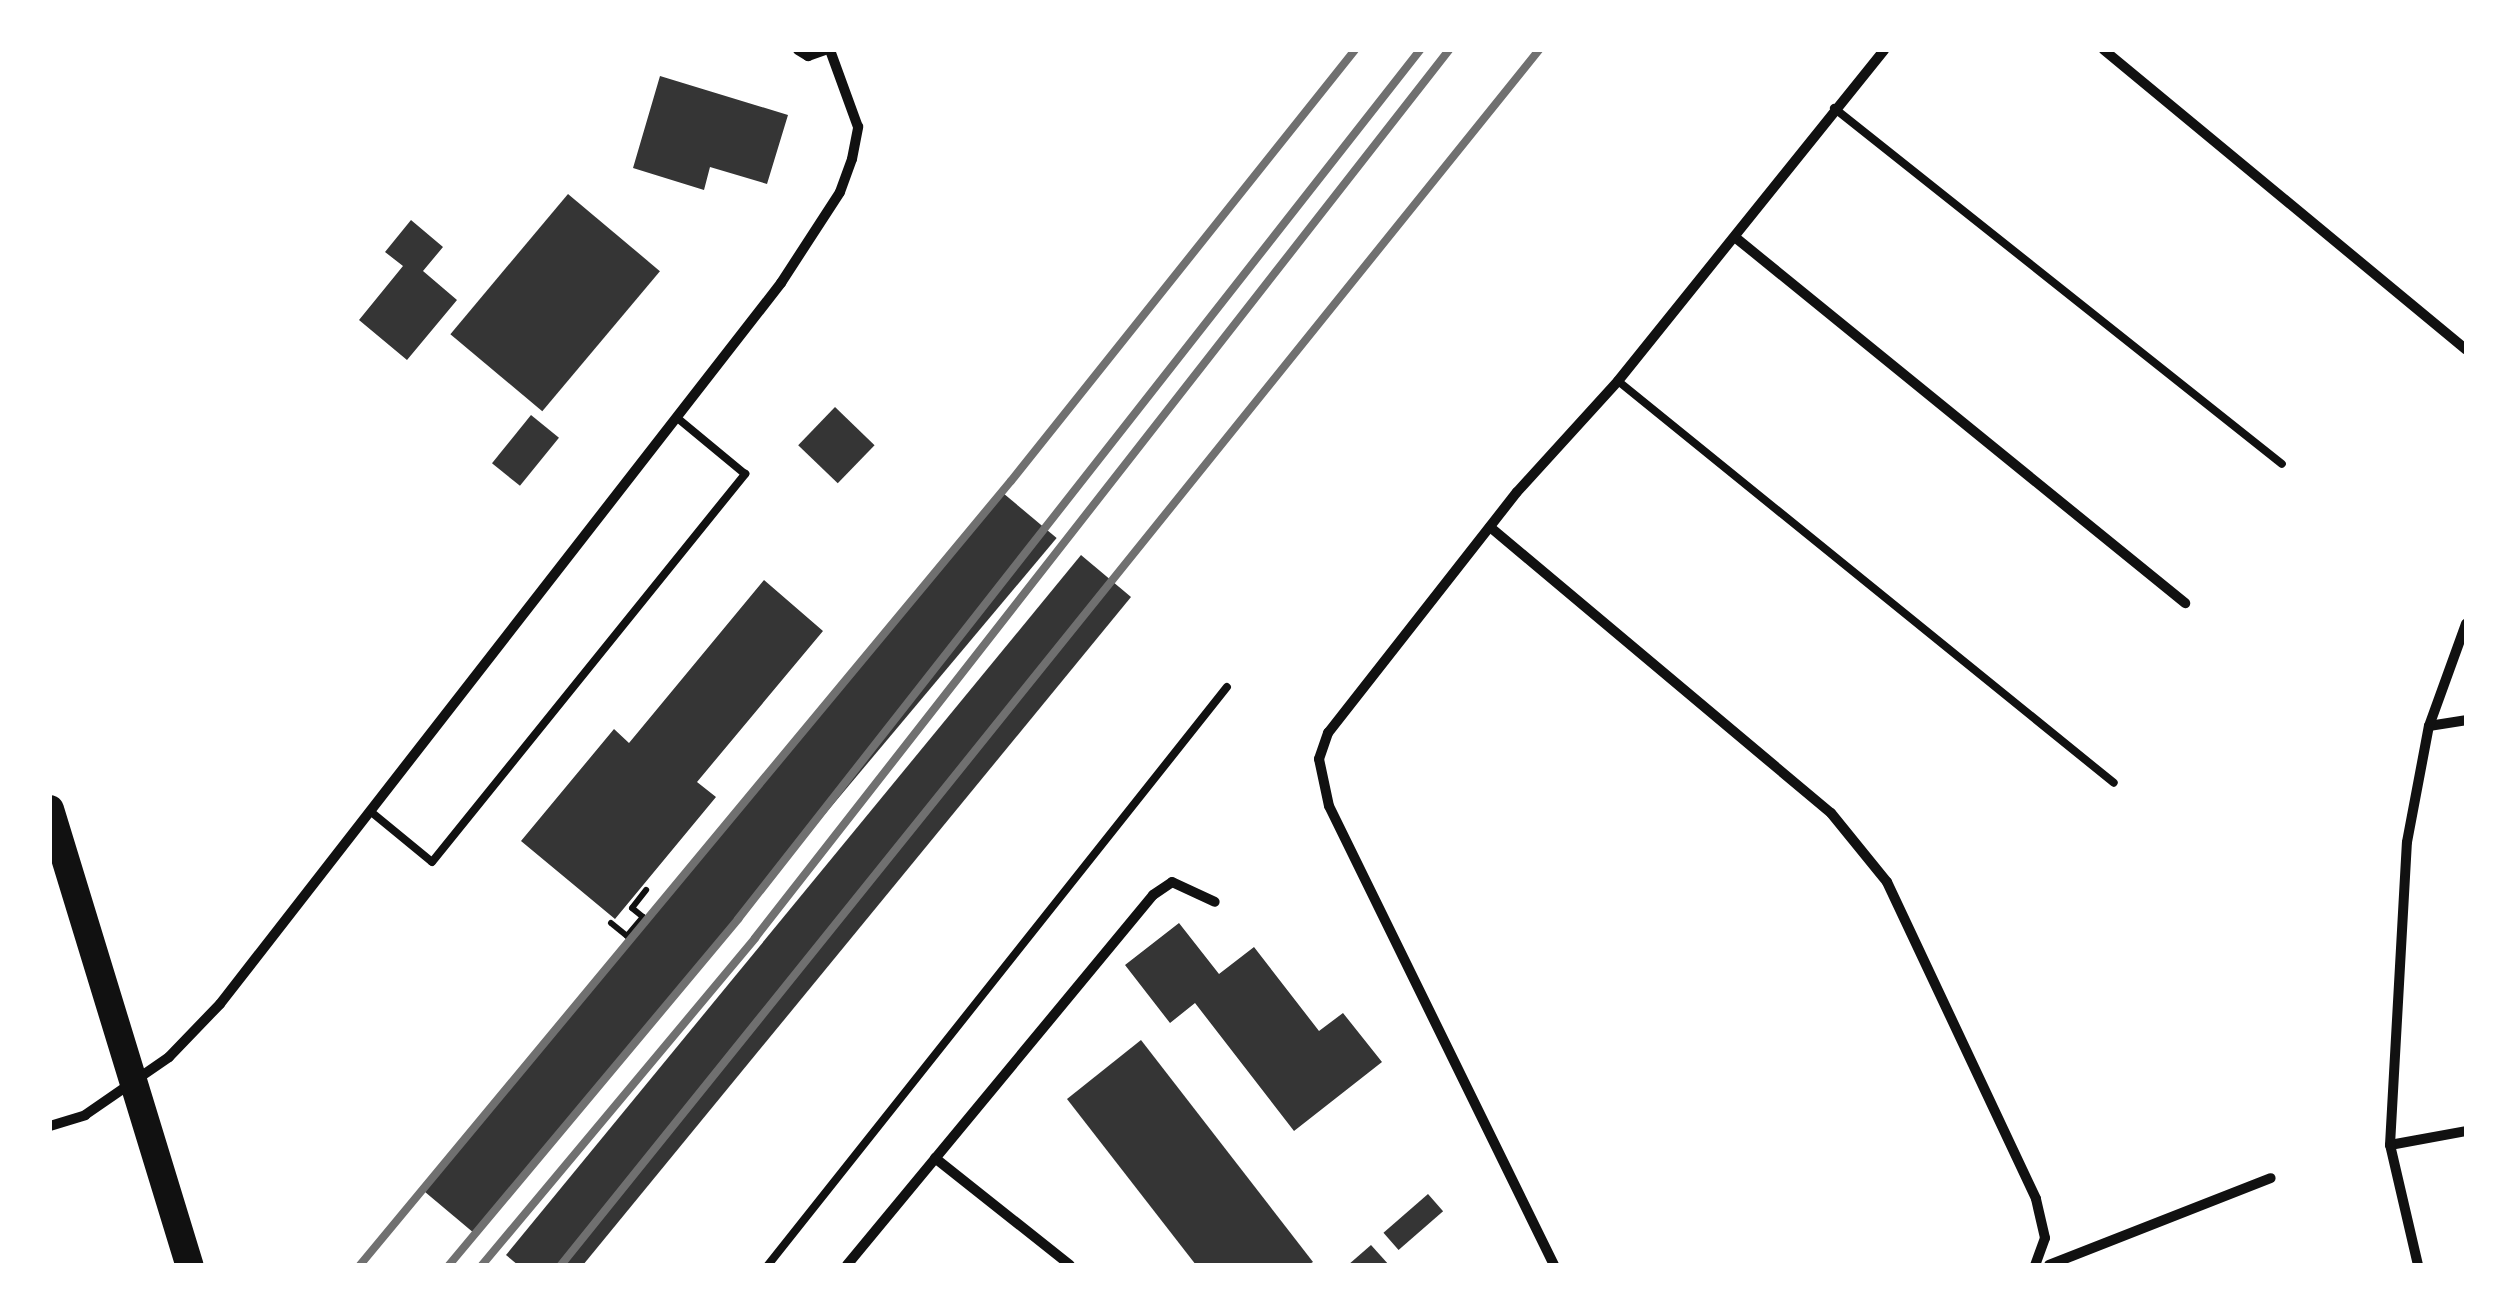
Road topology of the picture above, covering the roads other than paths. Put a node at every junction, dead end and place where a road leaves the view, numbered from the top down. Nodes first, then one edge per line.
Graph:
1 (798, 50) edge
2 (827, 50) edge
3 (1884, 50) edge
4 (2104, 50) edge
5 (1834, 108) junction
6 (1736, 238) junction
7 (2466, 349) edge
8 (1618, 380) junction
9 (676, 418) junction
10 (2282, 464) dead end
11 (1490, 527) junction
12 (2184, 603) dead end
13 (2466, 624) edge
14 (1227, 687) dead end
15 (2466, 720) edge
16 (2429, 726) junction
17 (2114, 783) dead end
18 (50, 810) edge
19 (370, 811) junction
20 (1215, 902) dead end
21 (50, 1126) edge
22 (2466, 1131) edge
23 (2390, 1145) junction
24 (935, 1158) junction
25 (2270, 1178) dead end
26 (189, 1265) edge
27 (768, 1265) edge
28 (847, 1265) edge
29 (1070, 1265) edge
30 (1554, 1265) edge
31 (2034, 1265) edge
32 (2050, 1265) edge
33 (2418, 1265) edge

1 - 2 street
2 - 9 street
3 - 5 street
4 - 7 street
5 - 6 street
5 - 10 lane
6 - 8 street
6 - 12 street
8 - 11 street
8 - 17 lane
9 - 19 street
9 - 19 lane
11 - 30 street
11 - 31 street
13 - 16 street
14 - 27 lane
15 - 16 street
16 - 23 street
18 - 26 highway
19 - 21 street
20 - 24 street
22 - 23 street
23 - 33 street
24 - 28 street
24 - 29 street
25 - 32 street

